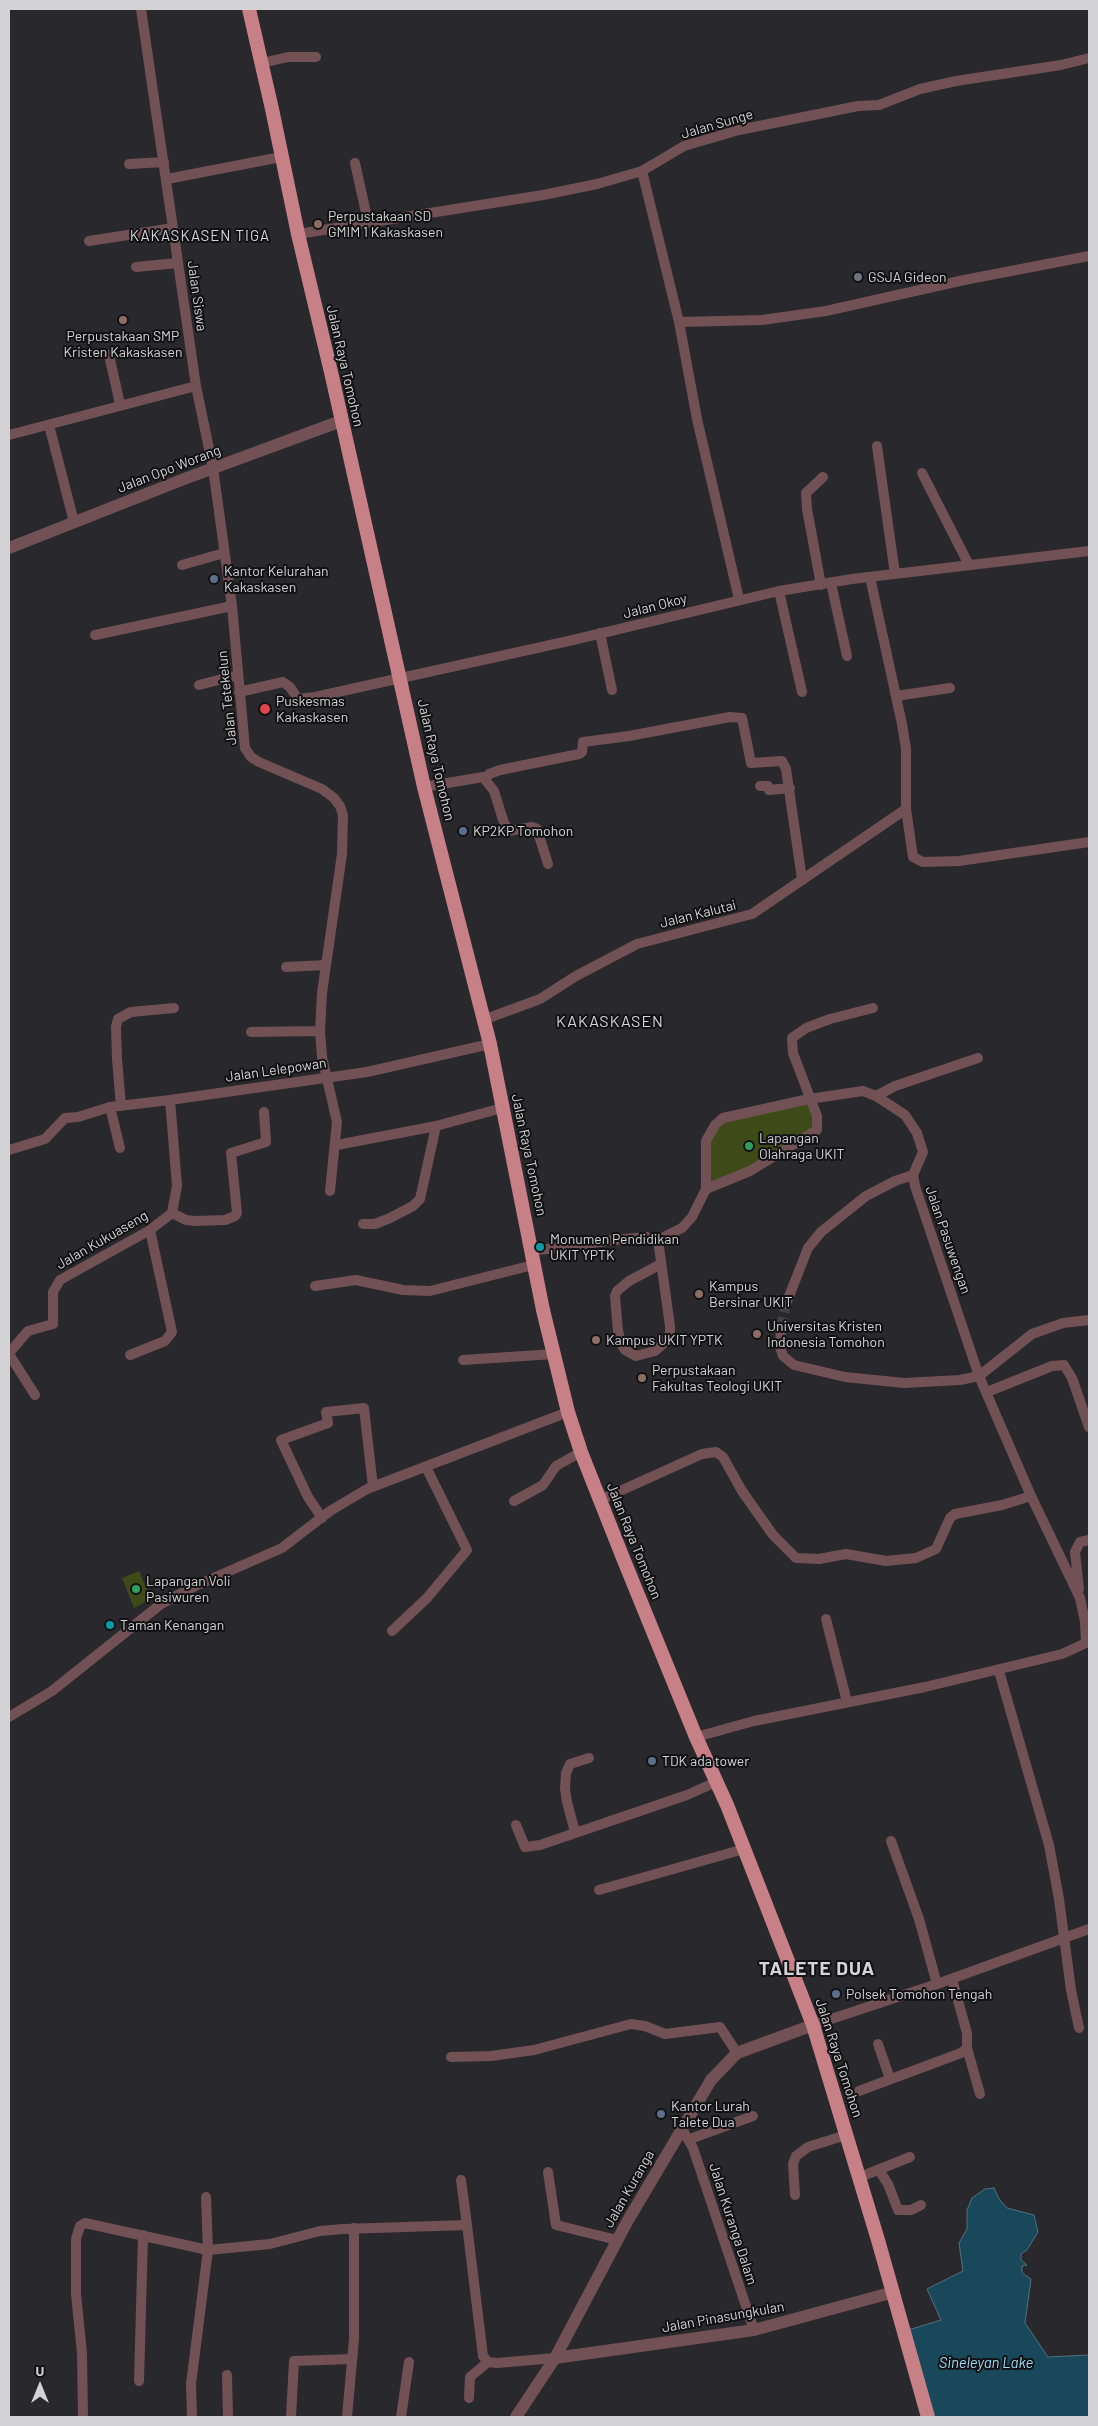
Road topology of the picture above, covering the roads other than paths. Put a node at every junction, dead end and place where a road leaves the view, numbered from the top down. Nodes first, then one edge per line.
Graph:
1 (141, 9) edge
2 (249, 9) edge
3 (316, 57) dead end
4 (1089, 58) edge
5 (262, 63) junction
6 (281, 157) junction
7 (164, 162) junction
8 (355, 163) dead end
9 (129, 164) dead end
10 (642, 171) junction
11 (167, 179) junction
12 (368, 222) junction
13 (173, 228) junction
14 (298, 234) junction
15 (90, 241) dead end
16 (1089, 256) edge
17 (178, 262) junction
18 (136, 267) dead end
19 (679, 322) junction
20 (109, 355) dead end
21 (196, 386) junction
22 (120, 404) junction
23 (341, 421) junction
24 (48, 425) junction
25 (9, 435) edge
26 (877, 446) dead end
27 (213, 468) junction
28 (922, 473) dead end
29 (823, 476) dead end
30 (74, 522) junction
31 (9, 548) edge
32 (1089, 551) edge
33 (224, 553) junction
34 (182, 565) dead end
35 (969, 565) junction
36 (895, 574) junction
37 (870, 577) junction
38 (826, 584) junction
39 (779, 591) junction
40 (739, 599) junction
41 (232, 606) junction
42 (600, 634) junction
43 (95, 635) dead end
44 (847, 656) dead end
45 (238, 675) junction
46 (401, 678) junction
47 (199, 685) dead end
48 (950, 688) dead end
49 (612, 690) dead end
50 (239, 692) junction
51 (802, 692) dead end
52 (896, 696) junction
53 (486, 778) junction
54 (760, 786) dead end
55 (424, 787) junction
56 (790, 788) junction
57 (906, 809) junction
58 (1089, 842) edge
59 (548, 864) dead end
60 (802, 879) junction
61 (326, 965) junction
62 (286, 967) dead end
63 (174, 1008) dead end
64 (873, 1008) dead end
65 (484, 1020) junction
66 (320, 1031) junction
67 (251, 1032) dead end
68 (490, 1044) junction
69 (978, 1058) dead end
70 (327, 1076) junction
71 (876, 1096) junction
72 (809, 1099) junction
73 (170, 1100) junction
74 (121, 1106) junction
75 (110, 1107) junction
76 (502, 1108) junction
77 (264, 1112) dead end
78 (436, 1126) junction
79 (336, 1145) junction
80 (120, 1148) dead end
81 (9, 1150) edge
82 (913, 1175) junction
83 (706, 1189) junction
84 (330, 1191) dead end
85 (172, 1213) junction
86 (363, 1224) dead end
87 (150, 1230) junction
88 (658, 1240) junction
89 (531, 1251) junction
90 (662, 1264) junction
91 (533, 1265) junction
92 (314, 1286) dead end
93 (786, 1304) tunnel mouth
94 (1089, 1320) edge
95 (781, 1327) tunnel mouth
96 (9, 1353) edge
97 (554, 1354) junction
98 (130, 1355) dead end
99 (463, 1360) dead end
100 (979, 1376) junction
101 (987, 1392) junction
102 (35, 1395) dead end
103 (568, 1412) junction
104 (1089, 1427) edge
105 (582, 1452) junction
106 (426, 1468) junction
107 (373, 1487) junction
108 (1031, 1496) junction
109 (600, 1500) junction
110 (514, 1501) dead end
111 (322, 1518) junction
112 (1089, 1540) edge
113 (1080, 1598) junction
114 (826, 1619) dead end
115 (392, 1631) dead end
116 (1088, 1643) edge
117 (999, 1671) junction
118 (847, 1702) junction
119 (9, 1717) edge
120 (696, 1737) junction
121 (589, 1758) dead end
122 (716, 1782) junction
123 (516, 1825) dead end
124 (575, 1832) junction
125 (891, 1841) dead end
126 (744, 1849) junction
127 (599, 1890) dead end
128 (1089, 1929) edge
129 (1062, 1938) junction
130 (952, 1979) junction
131 (937, 1984) junction
132 (812, 2025) junction
133 (1080, 2028) dead end
134 (878, 2044) dead end
135 (967, 2048) junction
136 (737, 2053) junction
137 (451, 2057) dead end
138 (890, 2079) junction
139 (859, 2091) dead end
140 (980, 2094) dead end
141 (753, 2116) dead end
142 (686, 2134) junction
143 (846, 2135) junction
144 (910, 2157) dead end
145 (879, 2170) junction
146 (548, 2172) dead end
147 (860, 2177) junction
148 (461, 2180) dead end
149 (795, 2195) dead end
150 (206, 2197) dead end
151 (921, 2204) dead end
152 (467, 2225) junction
153 (354, 2228) junction
154 (142, 2235) junction
155 (617, 2240) junction
156 (208, 2250) junction
157 (894, 2292) junction
158 (754, 2330) junction
159 (555, 2358) junction
160 (352, 2359) junction
161 (409, 2362) dead end
162 (488, 2362) junction
163 (227, 2374) dead end
164 (139, 2381) dead end
165 (469, 2398) dead end
166 (83, 2417) edge
167 (192, 2417) edge
168 (228, 2417) edge
169 (291, 2417) edge
170 (347, 2417) edge
171 (401, 2417) edge
172 (516, 2417) edge
173 (928, 2417) edge

1 - 7 street, Jalan Siswa
2 - 5 highway, Jalan Raya Tomohon
3 - 5 street
4 - 10 street, Jalan Sunge
5 - 6 highway, Jalan Raya Tomohon
6 - 11 street
6 - 14 highway, Jalan Raya Tomohon
7 - 9 street
7 - 11 street, Jalan Siswa
8 - 12 street
10 - 12 street, Jalan Sunge
10 - 19 street
11 - 13 street, Jalan Siswa
12 - 14 street, Jalan Sunge
13 - 15 street
13 - 17 street, Jalan Siswa
14 - 23 highway, Jalan Raya Tomohon
16 - 19 street
17 - 18 street
17 - 21 street, Jalan Siswa
19 - 40 street
20 - 22 street
21 - 22 street
21 - 27 street, Jalan Siswa
22 - 24 street
23 - 27 street, Jalan Opo Worang
23 - 46 highway, Jalan Raya Tomohon
24 - 25 street
24 - 30 street
26 - 36 street
27 - 30 street, Jalan Opo Worang
27 - 33 street, Jalan Tetekelun
28 - 35 street
29 - 38 street
30 - 31 street, Jalan Opo Worang
32 - 35 street, Jalan Okoy
33 - 34 street
33 - 41 street, Jalan Tetekelun
35 - 36 street, Jalan Okoy
36 - 37 street, Jalan Okoy
37 - 38 street, Jalan Okoy
37 - 52 street
38 - 39 street, Jalan Okoy
38 - 44 street
39 - 40 street, Jalan Okoy
39 - 51 street
40 - 42 street, Jalan Okoy
41 - 43 street
41 - 45 street, Jalan Tetekelun
42 - 46 street, Jalan Okoy
42 - 49 street
45 - 47 street
45 - 50 street, Jalan Tetekelun
46 - 50 street, Jalan Okoy
46 - 55 highway, Jalan Raya Tomohon
48 - 52 street
50 - 61 street, Jalan Tetekelun
52 - 57 street
53 - 55 street
53 - 56 street
53 - 59 street
54 - 56 street
55 - 65 highway, Jalan Raya Tomohon
56 - 60 street
57 - 58 street
57 - 60 street, Jalan Kalutai
60 - 65 street, Jalan Kalutai
61 - 62 street
61 - 66 street, Jalan Tetekelun
63 - 74 street
64 - 72 street
65 - 68 highway, Jalan Raya Tomohon
66 - 67 street
66 - 70 street, Jalan Tetekelun
68 - 70 street, Jalan Lelepowan
68 - 76 highway, Jalan Raya Tomohon
69 - 71 street
70 - 73 street, Jalan Lelepowan
70 - 79 street, Jalan Tetekelun
71 - 72 street, Jalan Pasuwengan
71 - 82 street, Jalan Pasuwengan
72 - 83 street
72 - 83 street, Jalan Pasuwengan
73 - 74 street, Jalan Lelepowan
73 - 85 street
74 - 75 street, Jalan Lelepowan
75 - 80 street
75 - 81 street, Jalan Lelepowan
76 - 78 street
76 - 89 highway, Jalan Raya Tomohon
77 - 85 street
78 - 79 street
78 - 86 street
79 - 84 street, Jalan Tetekelun
82 - 93 street
82 - 100 street, Jalan Pasuwengan
83 - 88 street, Jalan Pasuwengan
85 - 87 street, Jalan Kukuaseng
87 - 96 street, Jalan Kukuaseng
87 - 98 street
88 - 89 street
88 - 90 street
89 - 91 highway, Jalan Raya Tomohon
90 - 90 street
91 - 92 street
91 - 97 highway, Jalan Raya Tomohon
94 - 100 street
95 - 100 street
96 - 102 street
97 - 99 street
97 - 103 highway, Jalan Raya Tomohon
100 - 101 street, Jalan Pasuwengan
101 - 104 street
101 - 108 street, Jalan Pasuwengan
103 - 105 highway, Jalan Raya Tomohon
103 - 106 street
105 - 109 highway, Jalan Raya Tomohon
105 - 110 street
106 - 107 street
106 - 115 street
107 - 111 street
107 - 111 street
108 - 109 street
108 - 113 street, Jalan Pasuwengan
109 - 120 highway, Jalan Raya Tomohon
111 - 119 street
112 - 113 street
113 - 116 street, Jalan Pasuwengan
114 - 118 street
116 - 117 street, Jalan Pasuwengan
117 - 118 street, Jalan Pasuwengan
117 - 129 street
118 - 120 street, Jalan Pasuwengan
120 - 122 highway, Jalan Raya Tomohon
121 - 124 street
122 - 124 street
122 - 126 highway, Jalan Raya Tomohon
123 - 124 street
125 - 131 street
126 - 127 street
126 - 132 highway, Jalan Raya Tomohon
128 - 129 street
129 - 130 street
129 - 133 street
130 - 131 street
130 - 135 street
131 - 132 street
132 - 136 street, Jalan Kuranga
132 - 143 highway, Jalan Raya Tomohon
134 - 138 street
135 - 138 street
135 - 140 street
136 - 137 street
136 - 142 street, Jalan Kuranga
138 - 139 street
141 - 142 street
142 - 155 street, Jalan Kuranga
142 - 158 street, Jalan Kuranga Dalam
143 - 147 highway, Jalan Raya Tomohon
143 - 149 street
144 - 145 street
145 - 147 street
145 - 151 street
146 - 155 street
147 - 157 highway, Jalan Raya Tomohon
148 - 152 street
150 - 156 street
152 - 153 street
152 - 162 street
153 - 156 street
153 - 160 street
154 - 156 street
154 - 164 street
154 - 166 street
155 - 159 street, Jalan Kuranga
156 - 167 street
157 - 158 street, Jalan Pinasungkulan
157 - 173 highway, Jalan Raya Tomohon
158 - 159 street, Jalan Pinasungkulan
159 - 162 street
159 - 172 street, Jalan Kuranga
160 - 169 street
160 - 170 street
161 - 171 street
162 - 165 street
163 - 168 street

